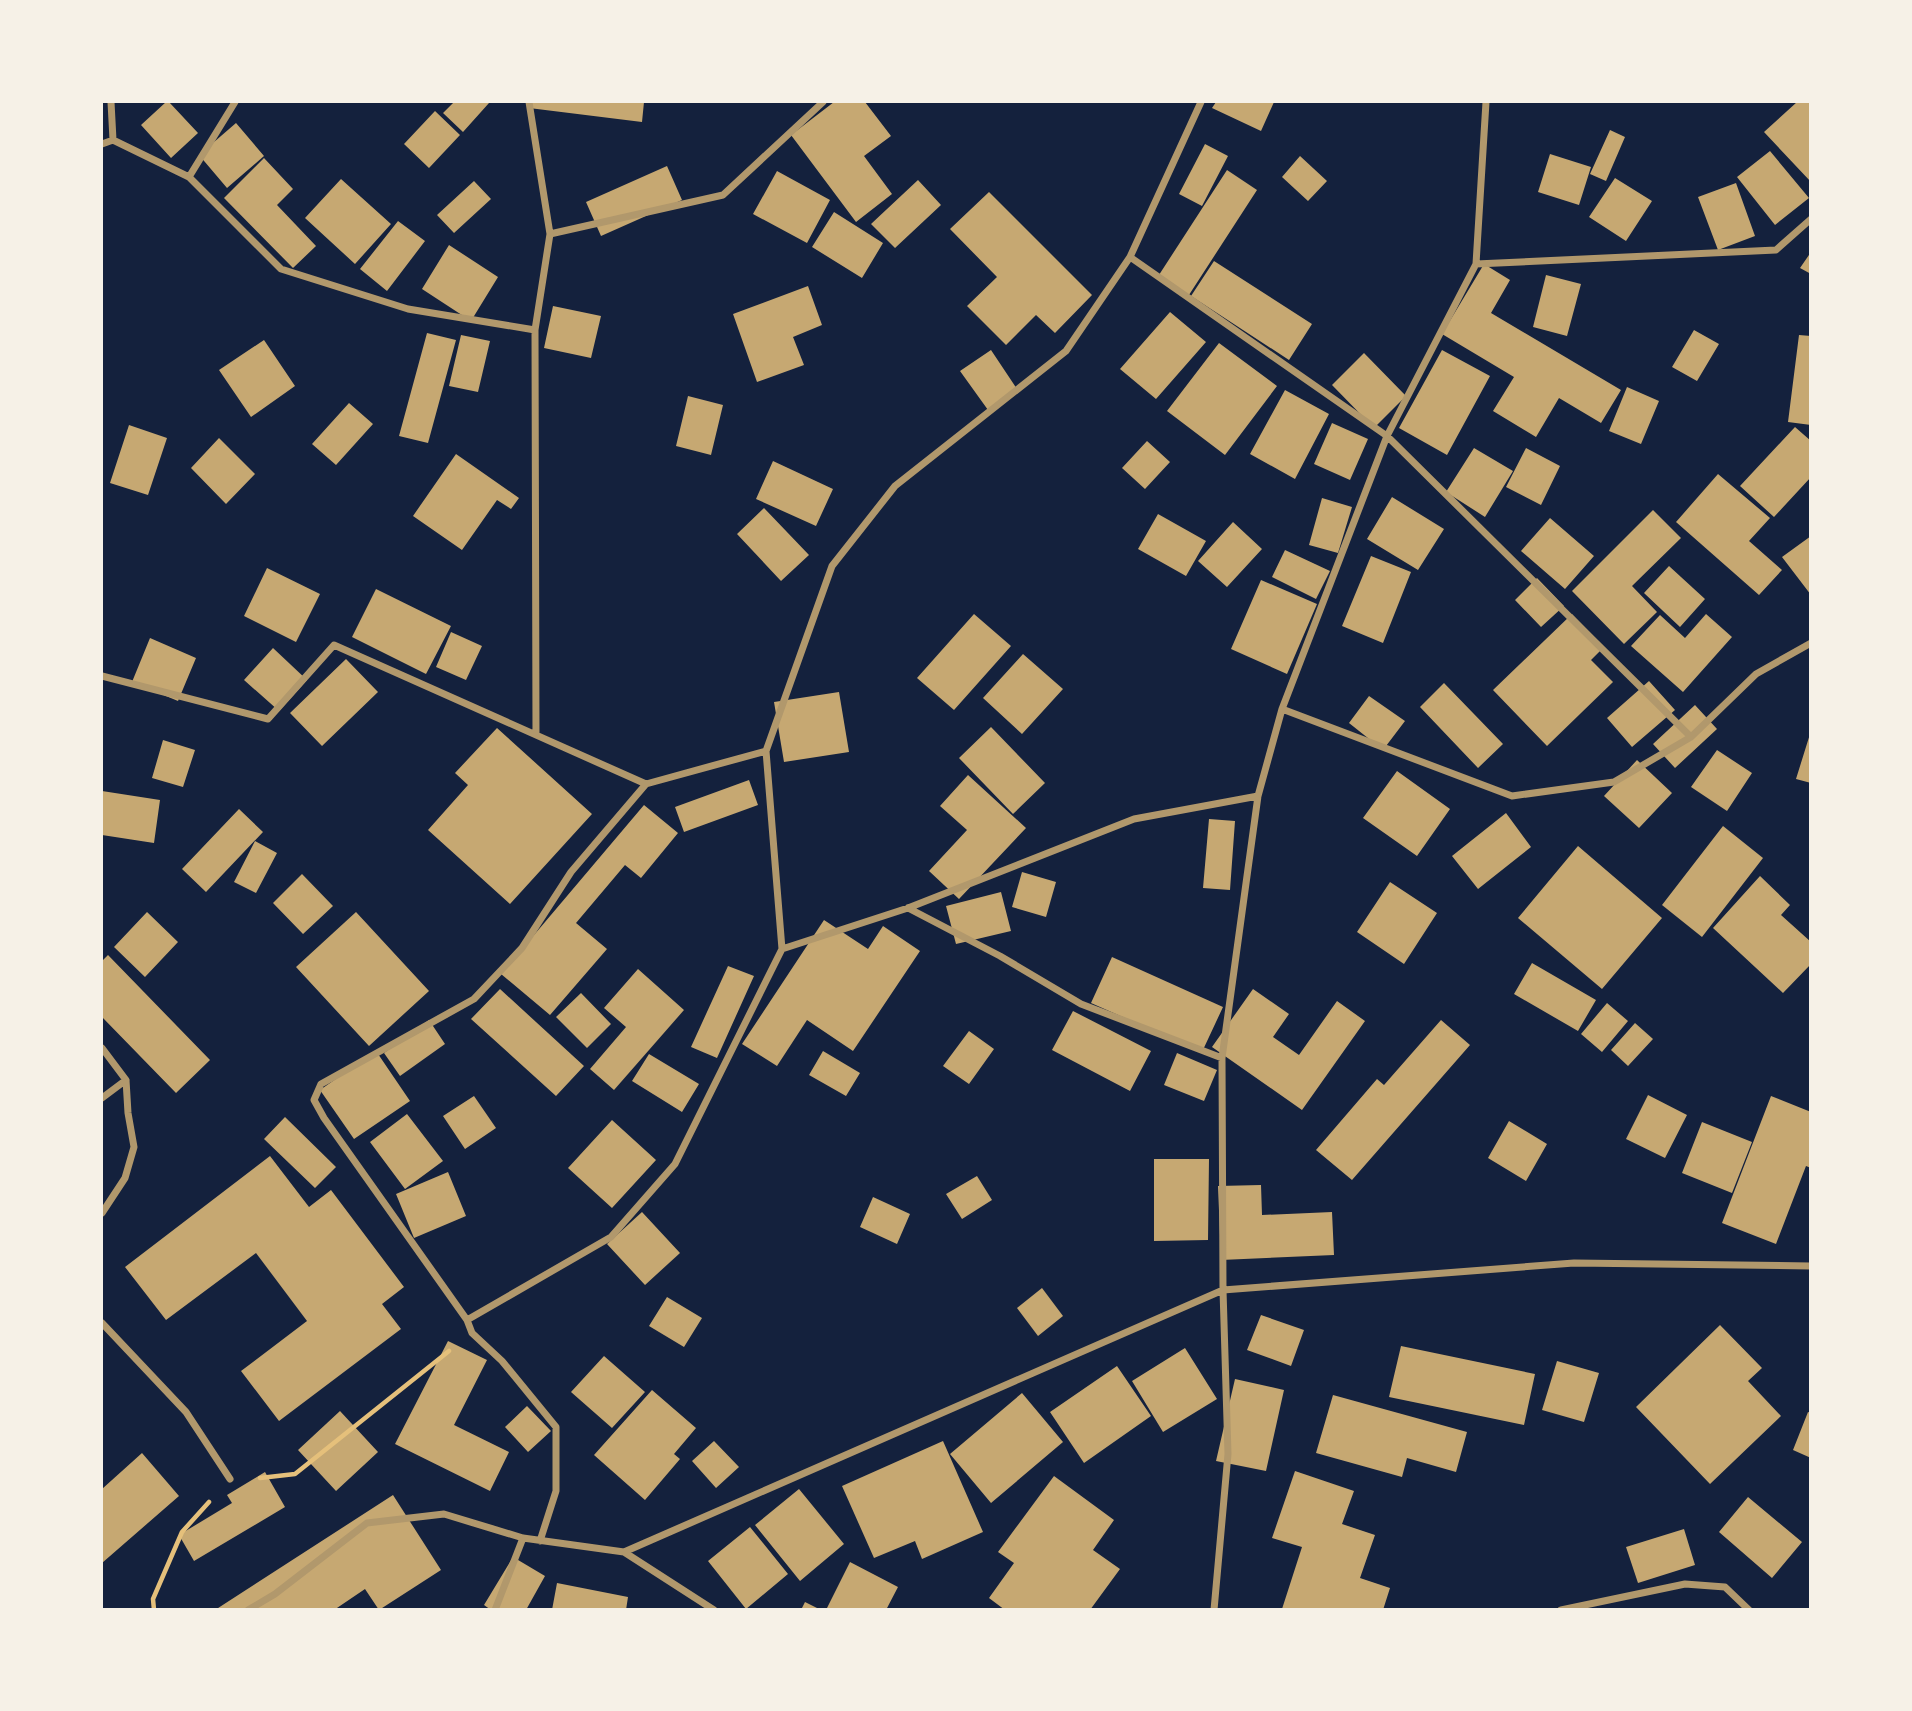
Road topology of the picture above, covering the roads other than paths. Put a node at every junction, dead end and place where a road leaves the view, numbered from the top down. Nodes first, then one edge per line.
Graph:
1 (111, 102) edge
2 (235, 102) edge
3 (529, 102) edge
4 (823, 102) edge
5 (1201, 102) edge
6 (1486, 102) edge
7 (113, 141) junction
8 (102, 144) edge
9 (189, 177) junction
10 (1811, 219) edge
11 (550, 234) junction
12 (1130, 257) junction
13 (1476, 264) junction
14 (535, 330) junction
15 (1387, 436) junction
16 (1811, 643) edge
17 (102, 676) edge
18 (1282, 709) junction
19 (536, 733) junction
20 (1691, 737) junction
21 (766, 751) junction
22 (646, 784) junction
23 (1258, 796) junction
24 (908, 908) junction
25 (782, 949) junction
26 (102, 1048) edge
27 (1222, 1058) junction
28 (126, 1080) junction
29 (102, 1098) edge
30 (102, 1213) edge
31 (1811, 1266) edge
32 (1223, 1290) junction
33 (467, 1320) junction
34 (102, 1323) edge
35 (230, 1479) road end
36 (523, 1538) junction
37 (540, 1541) junction
38 (624, 1552) junction
39 (248, 1609) edge
40 (495, 1609) edge
41 (714, 1609) edge
42 (1214, 1609) edge
43 (1561, 1609) edge
44 (1749, 1609) edge

1 - 7 street
2 - 9 street
3 - 11 street
4 - 11 street
5 - 12 street
6 - 13 street
7 - 8 street
7 - 9 street
9 - 14 street
10 - 13 street
11 - 14 street
12 - 15 street
12 - 21 street
13 - 15 street
14 - 19 street
15 - 18 street
15 - 20 street
16 - 20 street
17 - 19 street
18 - 20 street
18 - 23 street
19 - 22 street
21 - 22 street
21 - 25 street
22 - 33 street
23 - 24 street
23 - 27 street
24 - 25 street
24 - 27 street
25 - 33 street
26 - 28 street
27 - 32 street
28 - 29 street
28 - 30 street
31 - 32 street
32 - 38 street
32 - 42 street
33 - 37 street
34 - 35 street
36 - 37 street
36 - 39 street
36 - 40 street
37 - 38 street
38 - 41 street
43 - 44 street

